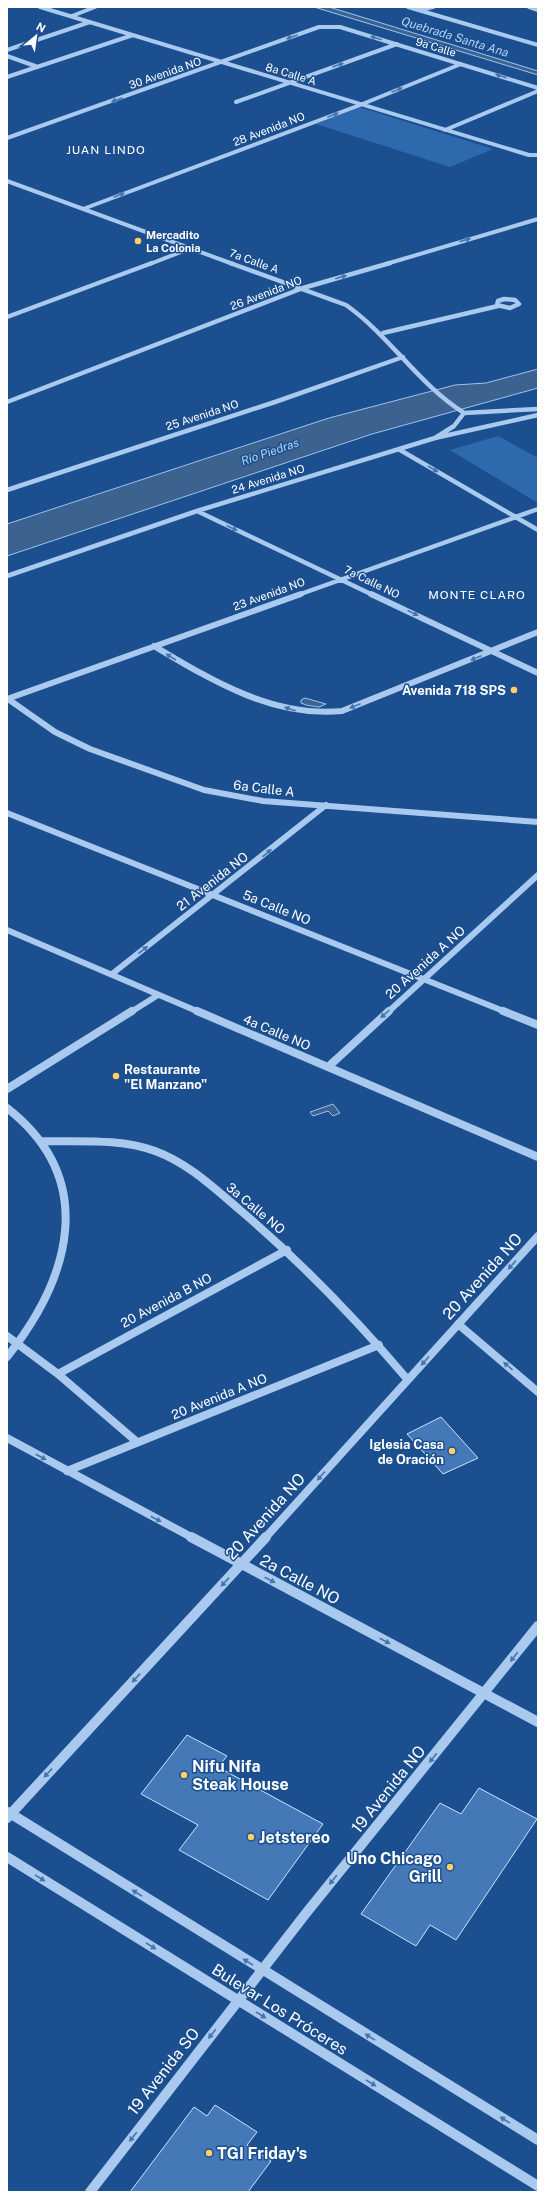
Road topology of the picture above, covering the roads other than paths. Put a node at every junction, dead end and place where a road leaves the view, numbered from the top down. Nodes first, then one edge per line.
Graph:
1 (40, 7) edge
2 (95, 7) edge
3 (408, 7) edge
4 (432, 7) edge
5 (529, 7) edge
6 (418, 10) junction
7 (538, 10) edge
8 (72, 16) junction
9 (90, 22) junction
10 (329, 26) joint
11 (133, 35) junction
12 (397, 44) junction
13 (538, 45) edge
14 (7, 50) edge
15 (7, 56) edge
16 (223, 63) junction
17 (461, 64) junction
18 (38, 67) junction
19 (7, 77) edge
20 (288, 83) junction
21 (538, 88) edge
22 (538, 91) edge
23 (236, 102) dead end
24 (360, 105) junction
25 (445, 130) junction
26 (7, 138) edge
27 (538, 155) edge
28 (8, 183) edge
29 (83, 209) junction
30 (538, 219) edge
31 (191, 248) junction
32 (303, 288) junction
33 (498, 306) dead end
34 (7, 317) edge
35 (383, 334) junction
36 (403, 357) junction
37 (7, 402) edge
38 (538, 409) edge
39 (462, 412) junction
40 (538, 415) edge
41 (435, 438) junction
42 (400, 450) junction
43 (7, 490) edge
44 (538, 509) edge
45 (197, 511) junction
46 (515, 516) junction
47 (538, 530) edge
48 (7, 576) edge
49 (341, 578) junction
50 (538, 632) edge
51 (154, 646) junction
52 (493, 651) junction
53 (538, 673) edge
54 (7, 699) edge
55 (326, 805) junction
56 (7, 813) edge
57 (538, 822) edge
58 (538, 875) edge
59 (214, 894) junction
60 (7, 930) edge
61 (112, 974) junction
62 (424, 979) junction
63 (158, 995) junction
64 (538, 1025) edge
65 (328, 1067) junction
66 (7, 1090) edge
67 (7, 1108) edge
68 (41, 1141) junction
69 (538, 1157) edge
70 (538, 1236) edge
71 (287, 1250) junction
72 (458, 1324) junction
73 (7, 1336) edge
74 (18, 1344) junction
75 (379, 1345) junction
76 (7, 1357) edge
77 (58, 1374) junction
78 (408, 1380) junction
79 (538, 1392) edge
80 (7, 1438) edge
81 (137, 1442) junction
82 (67, 1471) junction
83 (241, 1565) junction
84 (538, 1626) edge
85 (484, 1694) junction
86 (538, 1722) edge
87 (8, 1814) edge
88 (7, 1857) edge
89 (262, 1970) junction
90 (238, 2001) junction
91 (538, 2140) edge
92 (538, 2186) edge
93 (90, 2192) edge

1 - 8 street, 8a Calle A
2 - 8 street
3 - 6 street
4 - 6 street
5 - 7 street
6 - 13 street
8 - 9 street, 8a Calle A
9 - 11 street, 8a Calle A
9 - 14 street
12 -> 10 street, 9a Calle
10 -> 16 street, 30 Avenida NO
11 - 16 street, 8a Calle A
11 - 18 street
12 - 17 street, 9a Calle
20 -> 12 street
15 - 18 street
16 - 20 street, 8a Calle A
16 -> 26 street, 30 Avenida NO
21 -> 17 street, 9a Calle
24 -> 17 street, 28 Avenida NO
18 - 19 street
20 - 23 street
20 - 24 street, 8a Calle A
22 - 25 street
24 - 25 street, 8a Calle A
29 -> 24 street, 28 Avenida NO
25 - 27 street, 8a Calle A
28 - 29 street, 7a Calle A
29 - 31 street, 7a Calle A
32 -> 30 street, 26 Avenida NO
31 - 32 street, 7a Calle A
31 - 34 street
32 - 35 street, 7a Calle A
32 - 37 street, 26 Avenida NO
33 - 35 street
35 - 36 street, 7a Calle A
36 - 39 street, 7a Calle A
36 - 43 street, 25 Avenida NO
38 - 39 street
39 - 41 street
40 - 41 street, 24 Avenida NO
41 - 42 street, 24 Avenida NO
42 - 45 street, 24 Avenida NO
42 -> 46 street
44 - 46 street, 23 Avenida NO
45 - 48 street, 24 Avenida NO
45 -> 49 street, 7a Calle NO
46 - 47 street
46 - 49 street, 23 Avenida NO
49 - 51 street, 23 Avenida NO
49 -> 52 street, 7a Calle NO
50 - 52 street
52 -> 51 street
51 - 54 street, 23 Avenida NO
52 - 53 street, 7a Calle NO
54 - 55 street, 6a Calle A
55 - 57 street, 6a Calle A
59 -> 55 street, 21 Avenida NO
56 - 59 street, 5a Calle NO
58 - 62 street, 20 Avenida A NO
61 -> 59 street, 21 Avenida NO
59 - 62 street, 5a Calle NO
60 - 61 street, 4a Calle NO
61 - 63 street, 4a Calle NO
62 - 64 street, 5a Calle NO
62 -> 65 street, 20 Avenida A NO
63 - 65 street, 4a Calle NO
63 - 66 street
65 - 69 street, 4a Calle NO
67 - 68 street
68 - 71 street, 3a Calle NO
68 - 74 street
70 -> 72 street, 20 Avenida NO
71 - 75 street, 3a Calle NO
71 - 77 street, 20 Avenida B NO
72 -> 78 street, 20 Avenida NO
79 -> 72 street
73 - 74 street
74 - 76 street
74 - 77 street
75 - 78 street, 3a Calle NO
75 - 81 street, 20 Avenida A NO
77 - 81 street
78 -> 83 street, 20 Avenida NO
80 -> 82 street, 2a Calle NO
81 - 82 street, 20 Avenida A NO
82 -> 83 street, 2a Calle NO
83 -> 85 street, 2a Calle NO
83 -> 87 street, 20 Avenida NO
84 -> 85 street, 19 Avenida NO
85 - 86 street, 2a Calle NO
85 -> 89 street, 19 Avenida NO
89 -> 87 street, Bulevar Los Próceres
88 -> 90 street, Bulevar Los Próceres
89 - 90 street, 19 Avenida SO
91 -> 89 street, Bulevar Los Próceres
90 -> 92 street, Bulevar Los Próceres
90 -> 93 street, 19 Avenida SO

